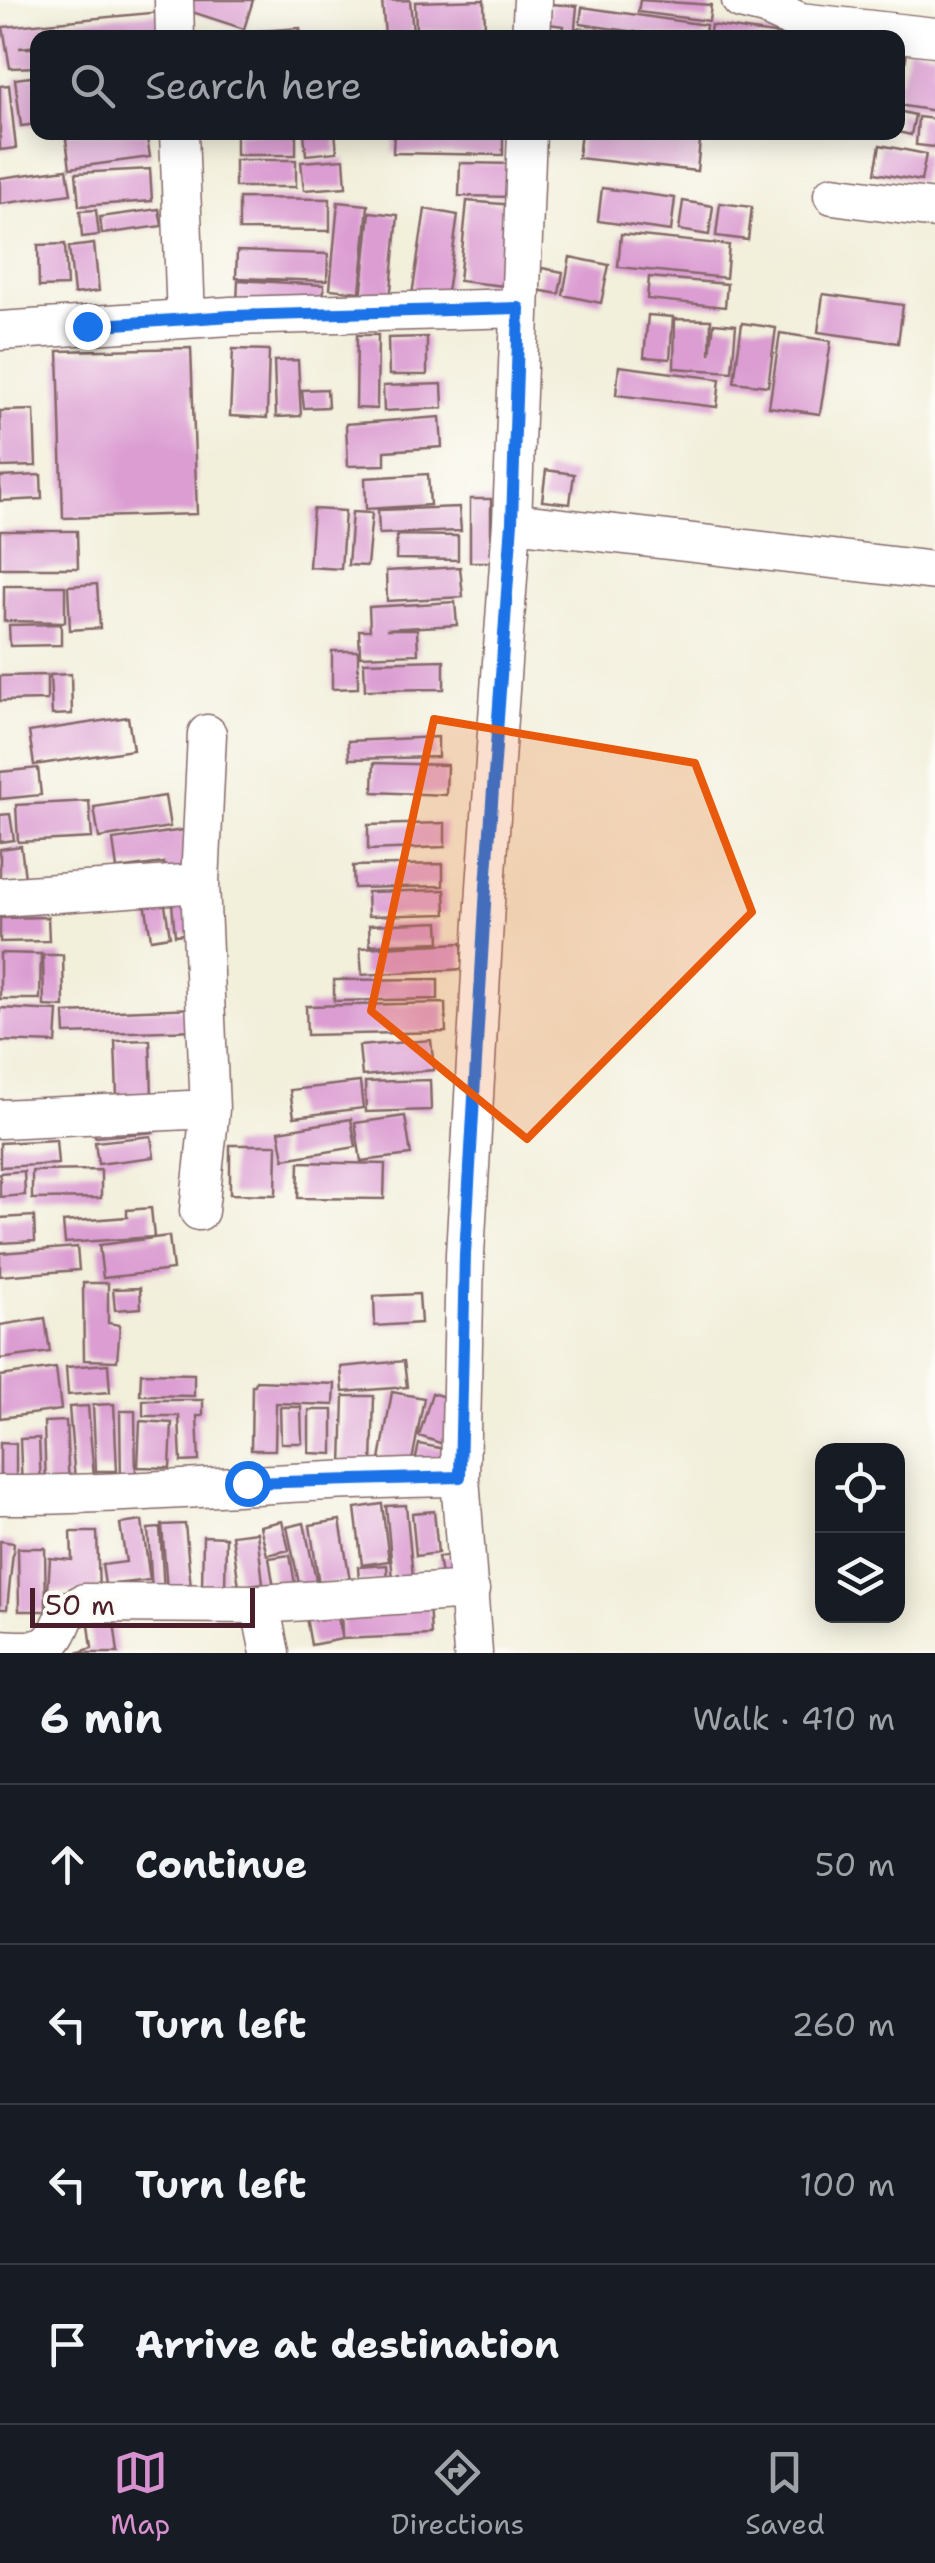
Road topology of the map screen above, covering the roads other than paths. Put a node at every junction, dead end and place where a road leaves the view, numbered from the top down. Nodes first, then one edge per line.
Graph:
1 (174, 0) edge
2 (533, 0) edge
3 (708, 0) edge
4 (720, 0) edge
5 (740, 0) edge
6 (175, 30) edge
7 (531, 30) edge
8 (872, 30) edge
9 (905, 34) edge
10 (935, 37) edge
11 (179, 140) edge
12 (527, 140) edge
13 (832, 195) dead end
14 (935, 209) edge
15 (519, 308) junction
16 (186, 319) junction
17 (0, 332) edge
18 (512, 522) junction
19 (935, 571) edge
20 (207, 734) dead end
21 (200, 883) junction
22 (0, 897) edge
23 (210, 1109) junction
24 (0, 1119) edge
25 (200, 1210) dead end
26 (460, 1477) junction
27 (0, 1495) edge
28 (470, 1590) junction
29 (260, 1604) junction
30 (0, 1648) edge
31 (270, 1653) edge
32 (474, 1653) edge

1 - 6 street
2 - 7 street
3 - 4 street
5 - 8 street
9 - 10 street
11 - 16 street
12 - 15 street
13 - 14 street
15 - 16 street
15 - 18 street
16 - 17 street
18 - 19 street
18 - 26 street
20 - 21 street
21 - 22 street
21 - 23 street
23 - 24 street
23 - 25 street
26 - 27 street
26 - 28 street
28 - 29 street
28 - 32 street
29 - 30 street
29 - 31 street

